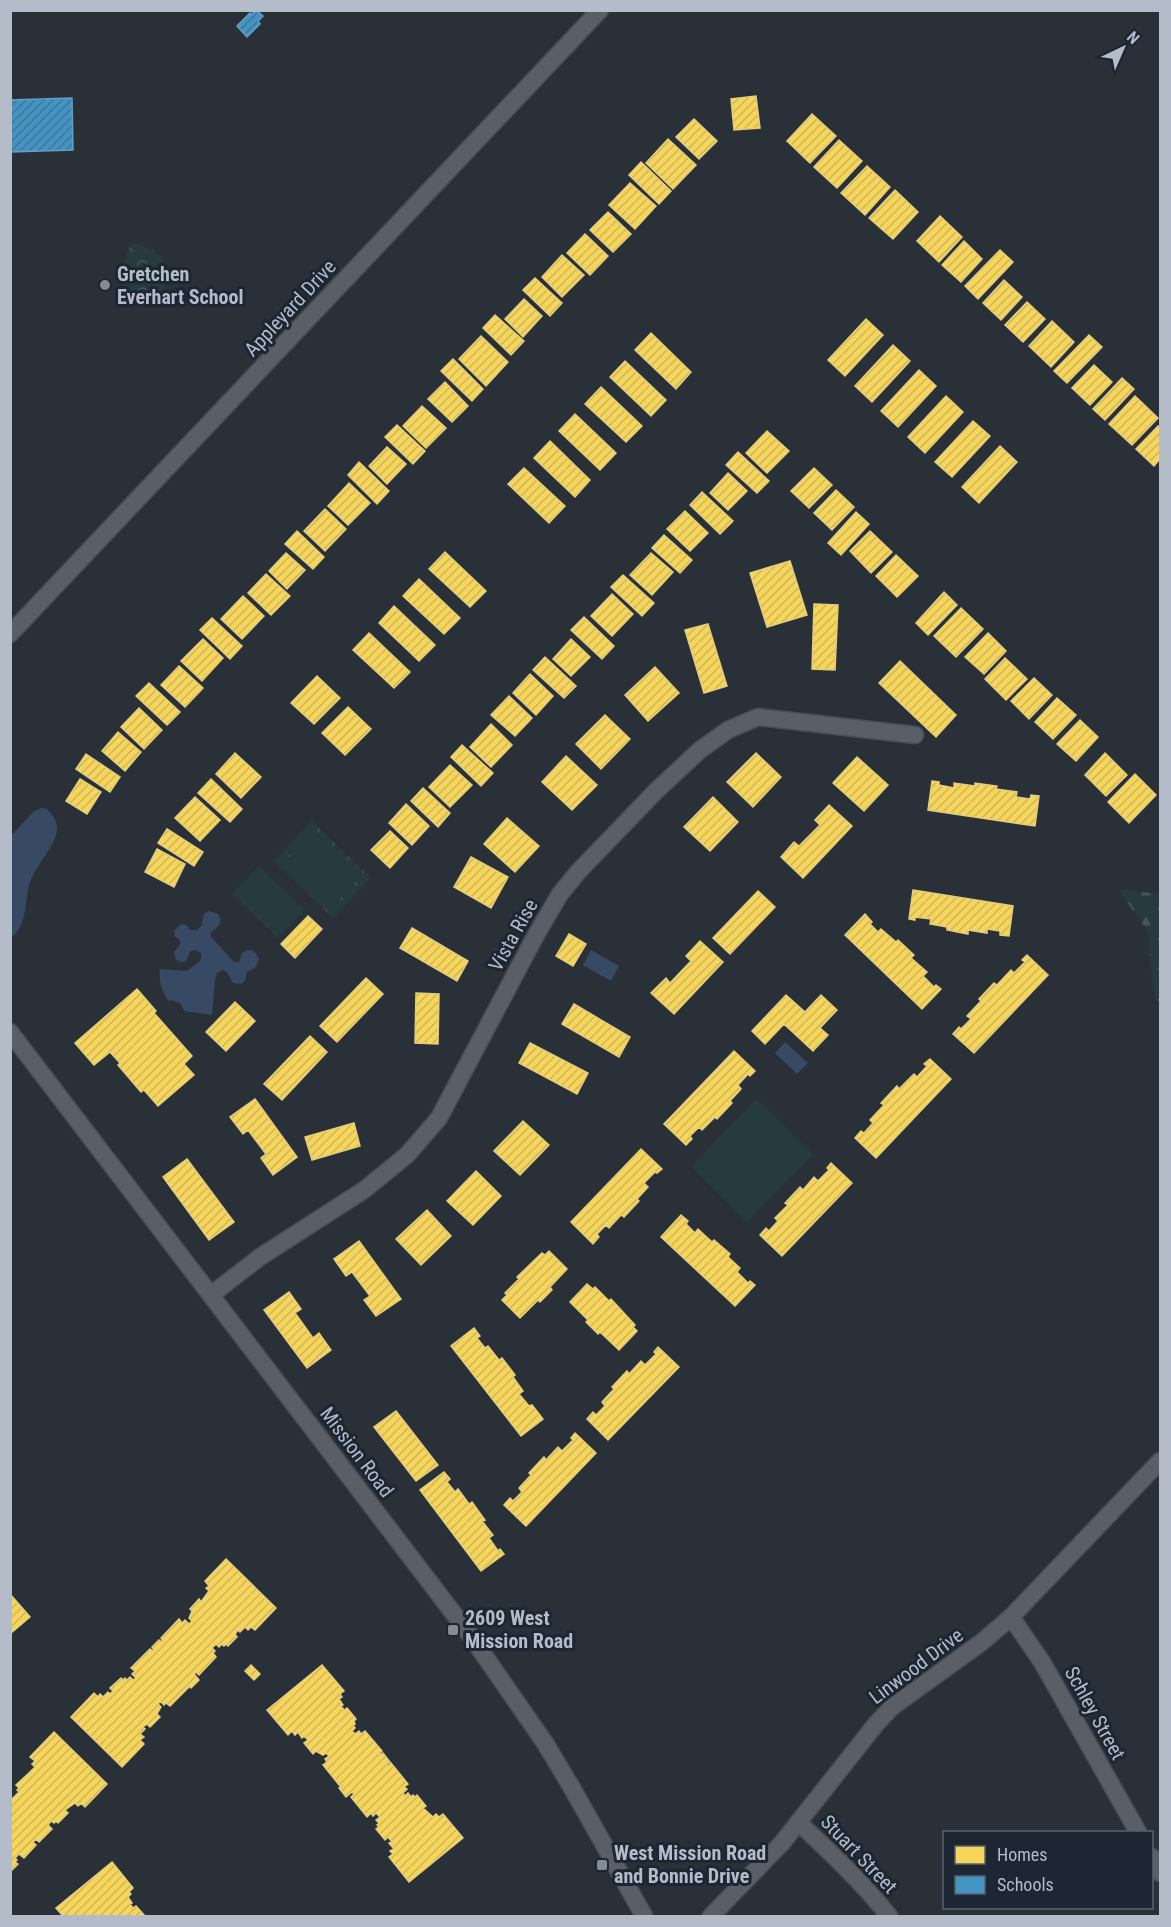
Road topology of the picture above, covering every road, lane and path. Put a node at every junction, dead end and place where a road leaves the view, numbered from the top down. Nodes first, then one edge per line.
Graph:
1 (600, 10) edge
2 (10, 634) edge
3 (915, 735) dead end
4 (10, 1032) edge
5 (211, 1295) junction
6 (1161, 1461) edge
7 (1011, 1617) junction
8 (798, 1822) junction
9 (1137, 1831) edge
10 (1153, 1859) edge
11 (1161, 1873) edge
12 (644, 1917) edge
13 (711, 1917) edge
14 (889, 1917) edge

1 - 2 street, Appleyard Drive
3 - 5 street, Vista Rise
4 - 5 street, Mission Road
5 - 12 street, Mission Road
6 - 7 street, Linwood Drive
7 - 8 street, Linwood Drive
7 - 9 street, Schley Street
8 - 13 street, Linwood Drive
8 - 14 street, Stuart Street
10 - 11 street

